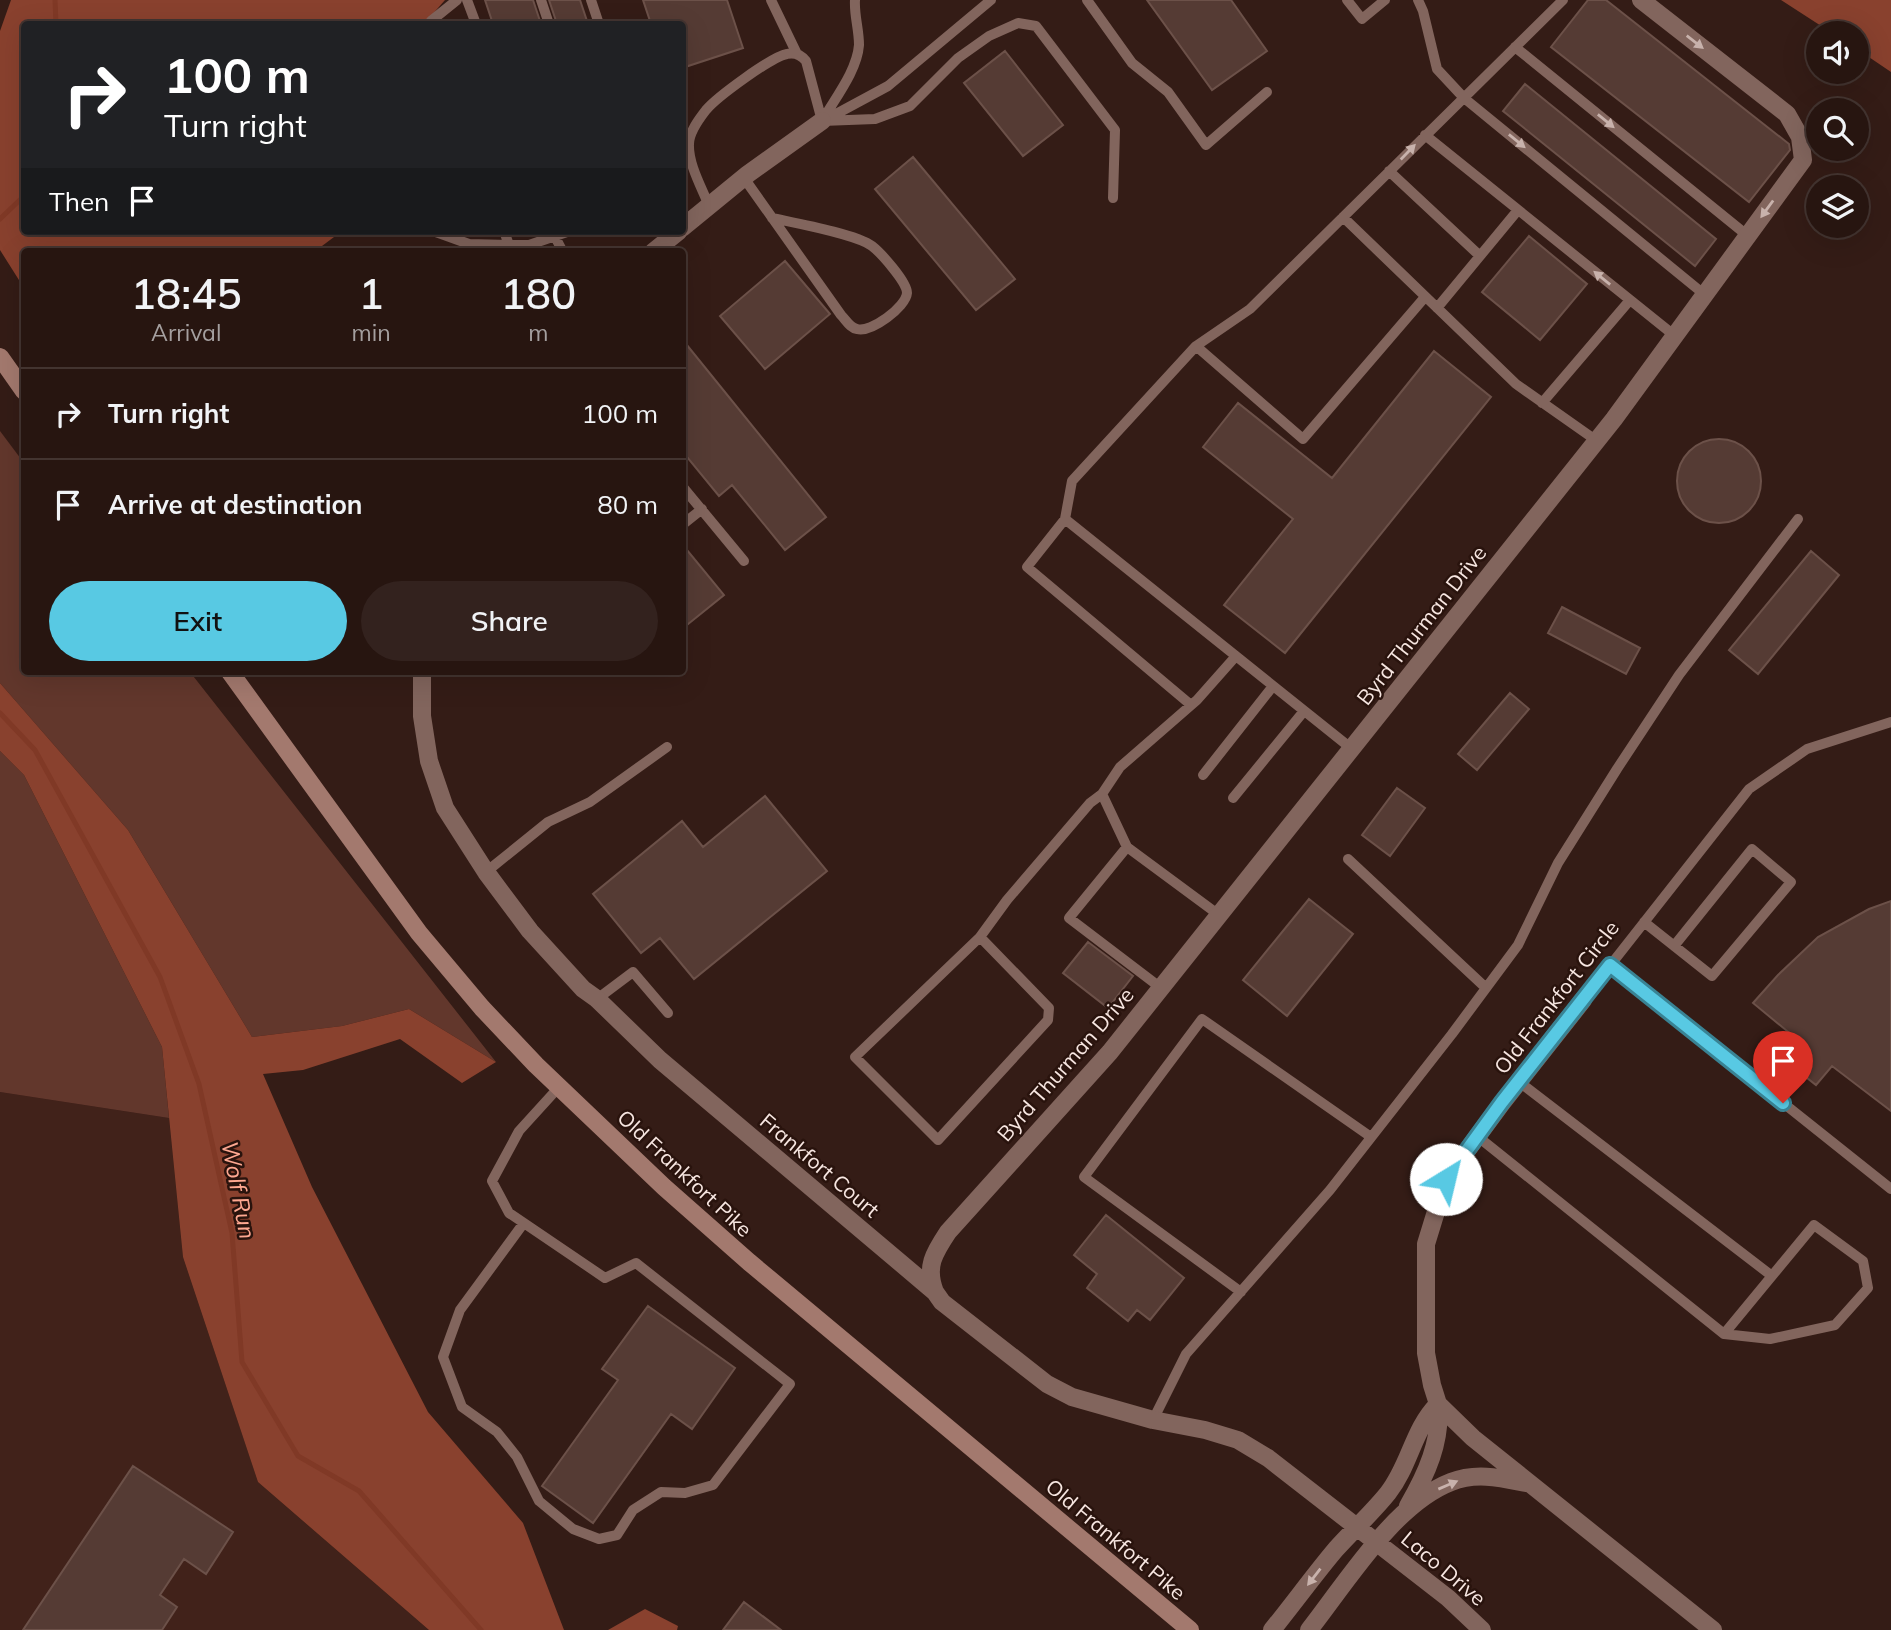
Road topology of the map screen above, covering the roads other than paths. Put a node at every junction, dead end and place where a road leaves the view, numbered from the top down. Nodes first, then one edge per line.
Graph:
1 (457, 0) edge
2 (467, 0) edge
3 (541, 0) edge
4 (590, 0) edge
5 (771, 0) edge
6 (991, 0) edge
7 (1087, 0) edge
8 (1347, 0) edge
9 (1385, 0) edge
10 (1418, 0) edge
11 (1563, 0) edge
12 (1641, 0) edge
13 (854, 1) edge
14 (433, 21) edge
15 (475, 21) edge
16 (548, 21) edge
17 (598, 21) edge
18 (1515, 47) junction
19 (797, 54) junction
20 (1267, 92) dead end
21 (1464, 98) junction
22 (822, 121) junction
23 (1425, 135) junction
24 (1389, 171) junction
25 (744, 178) junction
26 (1113, 198) dead end
27 (709, 206) junction
28 (1518, 210) junction
29 (1343, 217) junction
30 (772, 218) junction
31 (686, 226) edge
32 (444, 235) edge
33 (505, 235) edge
34 (551, 235) edge
35 (675, 235) edge
36 (1748, 236) junction
37 (509, 245) junction
38 (658, 248) edge
39 (1480, 256) junction
40 (1705, 295) junction
41 (1425, 297) junction
42 (1630, 300) junction
43 (1437, 308) junction
44 (1675, 336) junction
45 (1196, 345) junction
46 (0, 358) edge
47 (21, 387) edge
48 (1542, 402) junction
49 (1597, 441) junction
50 (686, 491) edge
51 (702, 509) junction
52 (1065, 519) junction
53 (1798, 519) dead end
54 (686, 522) edge
55 (744, 561) dead end
56 (1236, 656) junction
57 (232, 675) edge
58 (422, 675) edge
59 (1273, 686) junction
60 (1191, 705) junction
61 (1304, 711) junction
62 (1891, 722) edge
63 (667, 747) dead end
64 (1352, 749) junction
65 (1203, 775) dead end
66 (1102, 794) junction
67 (1233, 798) dead end
68 (1127, 847) junction
69 (1348, 859) dead end
70 (486, 872) junction
71 (1219, 915) junction
72 (1644, 922) junction
73 (980, 937) junction
74 (1674, 946) junction
75 (1610, 965) junction
76 (1161, 988) junction
77 (1486, 988) junction
78 (597, 999) junction
79 (1583, 1000) joint
80 (668, 1013) dead end
81 (1518, 1082) junction
82 (559, 1087) junction
83 (1477, 1136) junction
84 (1371, 1137) junction
85 (1891, 1189) edge
86 (523, 1223) junction
87 (1772, 1276) junction
88 (935, 1292) junction
89 (1241, 1292) junction
90 (1724, 1334) junction
91 (1438, 1404) junction
92 (1153, 1420) junction
93 (1528, 1483) junction
94 (1406, 1510) junction
95 (1358, 1526) junction
96 (1377, 1542) junction
97 (1190, 1630) edge
98 (1272, 1630) edge
99 (1309, 1630) edge
100 (1482, 1630) edge
101 (1713, 1630) edge

1 - 14 lane
2 - 15 lane
3 - 16 lane
4 - 17 lane
5 - 19 lane
6 - 22 lane
7 - 20 lane
8 - 9 lane
10 - 21 lane
11 - 18 lane
12 -> 36 street, Byrd Thurman Drive
13 - 22 lane
18 - 21 lane
18 -> 36 lane
19 - 22 lane
19 - 27 lane
21 - 23 lane
21 -> 40 lane
22 - 25 street
22 - 26 lane
24 -> 23 lane
23 - 28 lane
24 - 29 lane
24 - 39 lane
25 - 27 street
25 - 30 lane
27 - 31 street
28 - 39 lane
42 -> 28 lane
29 - 41 lane
29 - 45 lane
30 - 30 lane
32 - 37 lane
33 - 37 lane
34 - 37 lane
35 - 38 street
36 - 40 street, Byrd Thurman Drive
39 - 43 lane
40 - 44 street, Byrd Thurman Drive
41 - 43 lane
41 - 45 lane
42 - 44 lane
42 - 48 lane
43 - 48 lane
44 - 49 street, Byrd Thurman Drive
45 - 52 lane
46 - 47 main road
48 - 49 lane
49 - 64 street, Byrd Thurman Drive
50 - 51 lane
51 - 54 lane
51 - 55 lane
52 - 56 lane
52 - 60 lane
53 - 77 lane
56 - 59 lane
56 - 60 lane
57 - 82 main road, Old Frankfort Pike
58 - 70 street, Frankfort Court
59 - 61 lane
59 - 65 lane
60 - 66 lane
61 - 64 lane
61 - 67 lane
62 - 72 lane, Old Frankfort Circle
63 - 70 lane
64 - 71 street, Byrd Thurman Drive
66 - 68 lane
66 - 73 lane
68 - 71 lane
68 - 76 lane
69 - 77 lane
70 - 78 street, Frankfort Court
71 - 76 street, Byrd Thurman Drive
72 - 74 lane
72 - 75 lane, Old Frankfort Circle
73 - 73 lane
74 - 74 lane
75 - 79 lane, Old Frankfort Circle
75 - 85 lane
76 - 88 street, Byrd Thurman Drive
77 - 84 lane
78 - 80 lane
78 - 88 street, Frankfort Court
79 - 81 street, Old Frankfort Circle
81 - 83 street, Old Frankfort Circle
81 - 87 lane
82 - 86 lane
82 - 97 main road, Old Frankfort Pike
83 - 90 lane
83 - 91 street, Old Frankfort Circle
84 - 89 lane
84 - 89 lane
86 - 86 lane
87 - 90 lane
87 - 90 lane
88 - 92 street, Frankfort Court
89 - 92 lane
91 - 93 street
91 - 94 street, Old Frankfort Circle
91 - 95 street
92 - 95 street, Frankfort Court
94 -> 93 street
93 - 101 street
94 - 96 street
95 - 96 street, Frankfort Court
95 -> 98 street
96 - 99 street
96 - 100 street, Laco Drive

